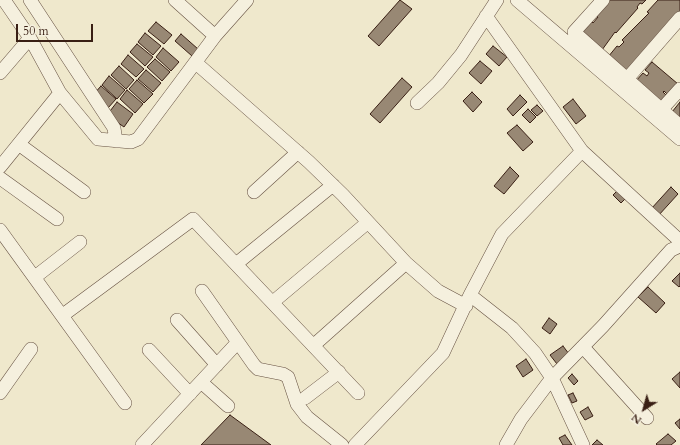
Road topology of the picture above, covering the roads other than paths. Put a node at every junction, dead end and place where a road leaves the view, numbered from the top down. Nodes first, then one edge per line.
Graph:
1 (4, 0) edge
2 (30, 0) edge
3 (175, 0) edge
4 (247, 0) edge
5 (497, 0) edge
6 (517, 0) edge
7 (602, 0) edge
8 (486, 16) junction
9 (680, 18) edge
10 (216, 36) junction
11 (30, 38) junction
12 (196, 63) junction
13 (0, 72) edge
14 (627, 79) junction
15 (680, 89) edge
16 (60, 93) junction
17 (417, 103) dead end
18 (661, 110) junction
19 (680, 126) edge
20 (680, 139) edge
21 (116, 141) junction
22 (20, 145) junction
23 (582, 151) junction
24 (298, 152) junction
25 (0, 167) edge
26 (0, 178) edge
27 (333, 185) junction
28 (84, 192) dead end
29 (254, 192) dead end
30 (57, 219) dead end
31 (367, 223) junction
32 (0, 230) edge
33 (80, 242) dead end
34 (678, 249) edge
35 (406, 263) junction
36 (236, 264) junction
37 (35, 277) junction
38 (202, 291) dead end
39 (468, 300) junction
40 (273, 302) junction
41 (62, 315) junction
42 (177, 320) dead end
43 (238, 342) junction
44 (314, 345) junction
45 (583, 347) junction
46 (31, 349) dead end
47 (149, 350) dead end
48 (217, 364) junction
49 (339, 372) junction
50 (552, 378) junction
51 (201, 382) junction
52 (0, 392) edge
53 (358, 393) dead end
54 (190, 394) junction
55 (305, 398) dead end
56 (125, 403) dead end
57 (228, 406) dead end
58 (647, 418) dead end
59 (142, 445) edge
60 (342, 445) edge
61 (355, 445) edge
62 (506, 445) edge
63 (582, 445) edge

1 - 11 street
2 - 21 street
3 - 10 street
4 - 10 street
5 - 8 street
6 - 20 street
7 - 14 street
8 - 17 street
8 - 23 street
9 - 14 street
10 - 12 street
11 - 13 street
11 - 16 street
12 - 21 street
12 - 24 street
14 - 18 street
15 - 18 street
16 - 21 street
16 - 22 street
18 - 19 street
22 - 25 street
22 - 28 street
23 - 34 street
23 - 39 street
24 - 27 street
24 - 29 street
26 - 30 street
27 - 31 street
27 - 36 street
31 - 35 street
31 - 40 street
32 - 37 street
33 - 37 street
34 - 45 street
35 - 39 street
35 - 44 street
36 - 40 street
36 - 41 street
37 - 41 street
38 - 43 street
39 - 50 street
39 - 61 street
40 - 44 street
41 - 56 street
42 - 48 street
43 - 48 street
43 - 60 street
44 - 49 street
45 - 50 street
45 - 58 street
46 - 52 street
47 - 54 street
48 - 51 street
49 - 53 street
49 - 55 street
50 - 62 street
50 - 63 street
51 - 54 street
51 - 57 street
54 - 59 street

